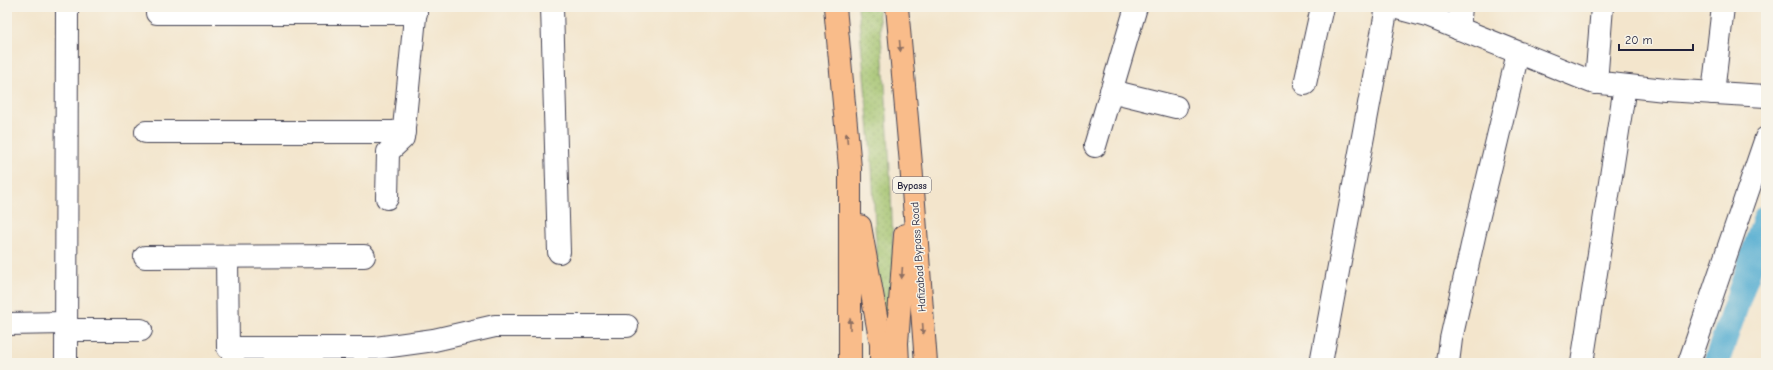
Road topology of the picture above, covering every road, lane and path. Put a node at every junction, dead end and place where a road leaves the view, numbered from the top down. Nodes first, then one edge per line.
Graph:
1 (67, 7) edge
2 (552, 7) edge
3 (835, 7) edge
4 (897, 7) edge
5 (1136, 7) edge
6 (1322, 7) edge
7 (1387, 7) edge
8 (1393, 7) edge
9 (1461, 7) edge
10 (1602, 7) edge
11 (1723, 7) edge
12 (416, 10) edge
13 (157, 13) dead end
14 (1458, 29) junction
15 (1518, 53) junction
16 (1596, 83) junction
17 (1305, 84) dead end
18 (1625, 86) junction
19 (1111, 91) junction
20 (1713, 93) junction
21 (1766, 96) edge
22 (1176, 107) dead end
23 (146, 132) dead end
24 (404, 132) junction
25 (1766, 138) edge
26 (1095, 146) dead end
27 (911, 164) junction
28 (850, 168) junction
29 (387, 198) dead end
30 (559, 252) dead end
31 (364, 256) dead end
32 (145, 257) dead end
33 (227, 257) junction
34 (7, 324) edge
35 (628, 326) dead end
36 (66, 327) junction
37 (141, 330) dead end
38 (349, 355) edge
39 (66, 363) edge
40 (850, 363) edge
41 (881, 363) edge
42 (898, 363) edge
43 (926, 363) edge
44 (1321, 363) edge
45 (1448, 363) edge
46 (1582, 363) edge
47 (1689, 363) edge

1 - 36 street
2 - 30 street
28 -> 3 highway
4 -> 27 highway, Hafizabad Bypass Road / Bypass
5 - 19 street
6 - 17 street
7 - 44 street
8 - 14 street
9 - 14 street
10 - 16 street
11 - 20 street
12 - 13 street
12 - 24 street
14 - 15 street
15 - 16 street
15 - 45 street
16 - 18 street
18 - 20 street
18 - 46 street
19 - 22 street
19 - 26 street
20 - 21 street
23 - 24 street
24 - 29 street
25 - 47 street
27 -> 42 highway, Bypass
27 -> 43 highway, Hafizabad Bypass Road / Bypass
40 -> 28 highway
28 - 41 highway
31 - 33 street
32 - 33 street
33 - 38 street
34 - 36 street
35 - 38 street
36 - 37 street
36 - 39 street

